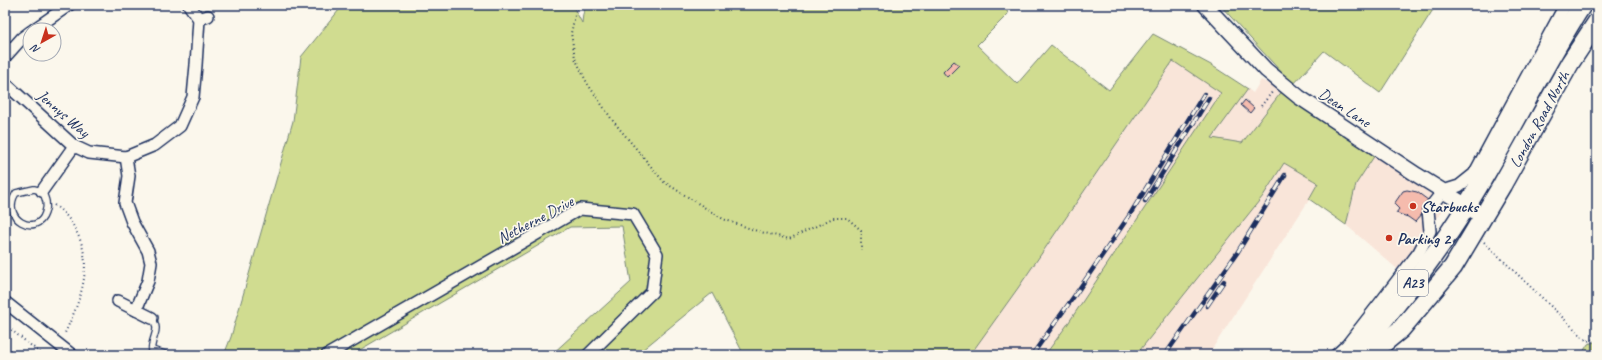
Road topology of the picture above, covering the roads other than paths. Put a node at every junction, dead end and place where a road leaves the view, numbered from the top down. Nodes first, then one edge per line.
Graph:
1 (69, 5) edge
2 (189, 5) edge
3 (1205, 5) edge
4 (1565, 5) edge
5 (1582, 5) edge
6 (45, 22) edge
7 (1597, 22) edge
8 (22, 38) edge
9 (5, 57) edge
10 (5, 83) edge
11 (74, 146) junction
12 (126, 157) junction
13 (1491, 165) junction
14 (1474, 174) junction
15 (42, 191) junction
16 (1443, 191) junction
17 (5, 198) edge
18 (12, 201) junction
19 (1467, 206) junction
20 (1483, 218) junction
21 (1404, 284) junction
22 (118, 300) dead end
23 (5, 302) edge
24 (136, 310) junction
25 (152, 318) joint
26 (152, 352) edge
27 (165, 354) edge
28 (72, 355) edge
29 (327, 355) edge
30 (588, 355) edge
31 (1336, 355) edge
32 (1354, 355) edge
33 (1369, 355) edge

1 - 6 street
2 - 12 street, Jennys Way
3 - 16 street, Dean Lane
4 - 14 street, London Road North
5 - 13 highway, London Road North / A23
7 - 20 highway, London Road North / A23
8 - 9 street
10 - 11 street, Jennys Way
11 - 12 street, Jennys Way
11 - 15 street
12 - 24 street
13 - 14 street, London Road North
13 - 19 highway, London Road North / A23
14 - 16 street, London Road North
15 - 18 lane
15 - 18 lane
16 - 19 street, Dean Lane
16 - 21 street
17 - 18 lane
19 - 20 street, Dean Lane
19 - 21 highway, A23
20 - 33 highway, A23
21 - 31 street
21 - 32 highway, A23
22 - 24 street
23 - 28 street
24 - 25 street
25 - 26 lane
26 - 27 lane
29 - 30 street, Netherne Drive

